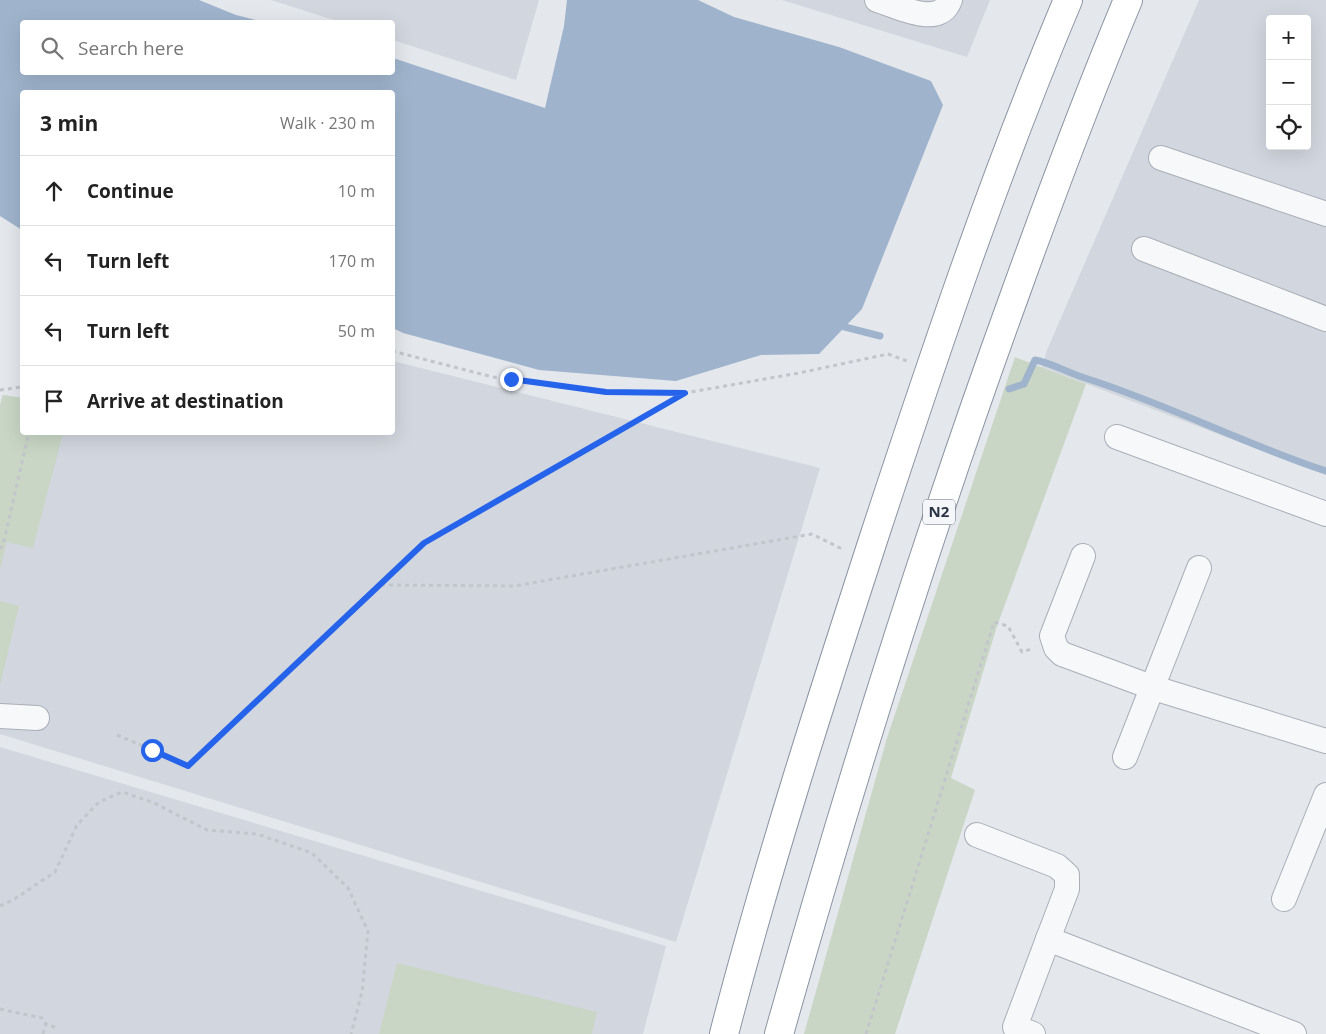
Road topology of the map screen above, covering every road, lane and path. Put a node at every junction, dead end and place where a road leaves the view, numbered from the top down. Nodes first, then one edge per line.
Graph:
1 (878, 0) edge
2 (950, 0) edge
3 (1068, 0) edge
4 (1128, 0) edge
5 (1161, 158) dead end
6 (1326, 214) edge
7 (1144, 249) dead end
8 (1326, 319) edge
9 (395, 352) edge
10 (929, 370) junction
11 (20, 387) edge
12 (0, 390) edge
13 (685, 393) junction
14 (28, 435) edge
15 (1117, 437) dead end
16 (1326, 514) edge
17 (0, 548) edge
18 (1083, 556) dead end
19 (866, 560) junction
20 (1199, 568) dead end
21 (380, 585) junction
22 (1054, 643) junction
23 (1154, 688) junction
24 (0, 716) edge
25 (37, 718) dead end
26 (117, 735) dead end
27 (1326, 742) edge
28 (1125, 756) dead end
29 (1326, 795) edge
30 (977, 835) dead end
31 (1284, 899) dead end
32 (0, 906) edge
33 (1048, 939) junction
34 (0, 1009) edge
35 (46, 1024) junction
36 (57, 1028) dead end
37 (1020, 1032) edge
38 (43, 1034) edge
39 (351, 1034) edge
40 (724, 1034) edge
41 (779, 1034) edge
42 (866, 1034) edge
43 (1294, 1034) edge

1 - 2 street
3 - 10 highway
4 - 41 highway, N2
5 - 6 street
7 - 8 street
9 - 13 path
10 - 13 path
10 - 19 highway
11 - 12 path
13 - 21 path
14 - 17 path
15 - 16 street
18 - 22 street
19 - 21 path
19 - 40 highway
20 - 23 street
21 - 26 path
22 - 23 street
22 - 42 path
23 - 27 street
23 - 28 street
24 - 25 street
29 - 31 street
30 - 33 street
32 - 39 path
33 - 37 street
33 - 43 street
34 - 35 path
35 - 36 path
35 - 38 path

